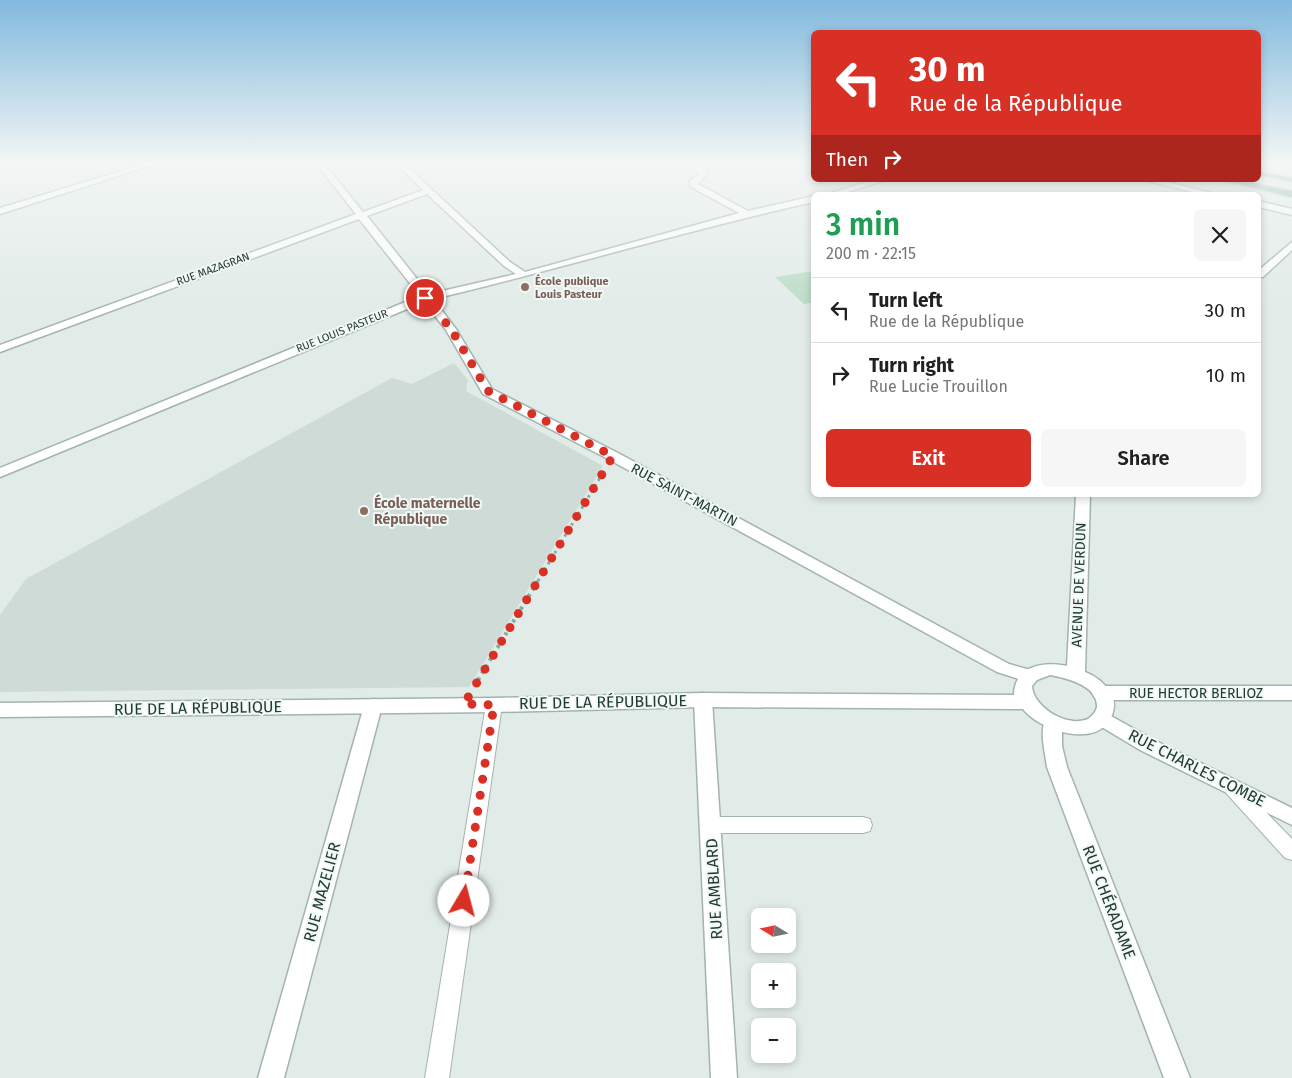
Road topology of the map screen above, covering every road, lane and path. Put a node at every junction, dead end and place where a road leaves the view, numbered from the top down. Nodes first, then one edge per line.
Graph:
1 (356, 211) edge
2 (373, 211) edge
3 (449, 211) edge
4 (742, 211) edge
5 (760, 211) edge
6 (747, 214) junction
7 (360, 216) junction
8 (1292, 245) edge
9 (1261, 273) edge
10 (524, 275) junction
11 (425, 298) junction
12 (0, 349) edge
13 (613, 456) junction
14 (0, 473) edge
15 (1083, 497) edge
16 (1076, 674) junction
17 (1028, 676) junction
18 (1101, 693) junction
19 (1292, 693) edge
20 (703, 700) junction
21 (1026, 702) junction
22 (464, 704) junction
23 (494, 705) junction
24 (373, 706) junction
25 (0, 710) edge
26 (1102, 718) junction
27 (1053, 723) junction
28 (1230, 787) junction
29 (1292, 817) edge
30 (710, 825) junction
31 (863, 825) dead end
32 (1292, 852) edge
33 (271, 1078) edge
34 (437, 1078) edge
35 (724, 1078) edge
36 (1177, 1078) edge

1 - 7 street, RUE SAINT-MARTIN
2 - 7 street, RUE MAZAGRAN
3 - 10 street
4 - 6 street
5 - 6 street, RUE LOUIS PASTEUR
6 - 10 street, RUE LOUIS PASTEUR
7 - 11 street, RUE SAINT-MARTIN
7 - 12 street, RUE MAZAGRAN
8 - 9 street
10 - 11 street, RUE LOUIS PASTEUR
11 - 13 street, RUE SAINT-MARTIN
11 - 14 street, RUE LOUIS PASTEUR
13 - 17 street, RUE SAINT-MARTIN
13 - 22 path
15 - 16 street, AVENUE DE VERDUN
16 - 17 street
16 - 18 street
17 - 21 street
18 - 19 street, RUE HECTOR BERLIOZ
18 - 26 street
20 - 21 street, RUE DE LA RÉPUBLIQUE
20 - 23 street, RUE DE LA RÉPUBLIQUE
20 - 30 street, RUE AMBLARD
21 - 27 street
22 - 23 street, RUE DE LA RÉPUBLIQUE
22 - 24 street, RUE DE LA RÉPUBLIQUE
23 - 34 lane
24 - 25 street, RUE DE LA RÉPUBLIQUE
24 - 33 street, RUE MAZELIER
26 - 27 street
26 - 28 street, RUE CHARLES COMBE
27 - 36 street, RUE CHÉRADAME
28 - 29 street, RUE CHARLES COMBE
28 - 32 lane
30 - 31 lane
30 - 35 street, RUE AMBLARD

